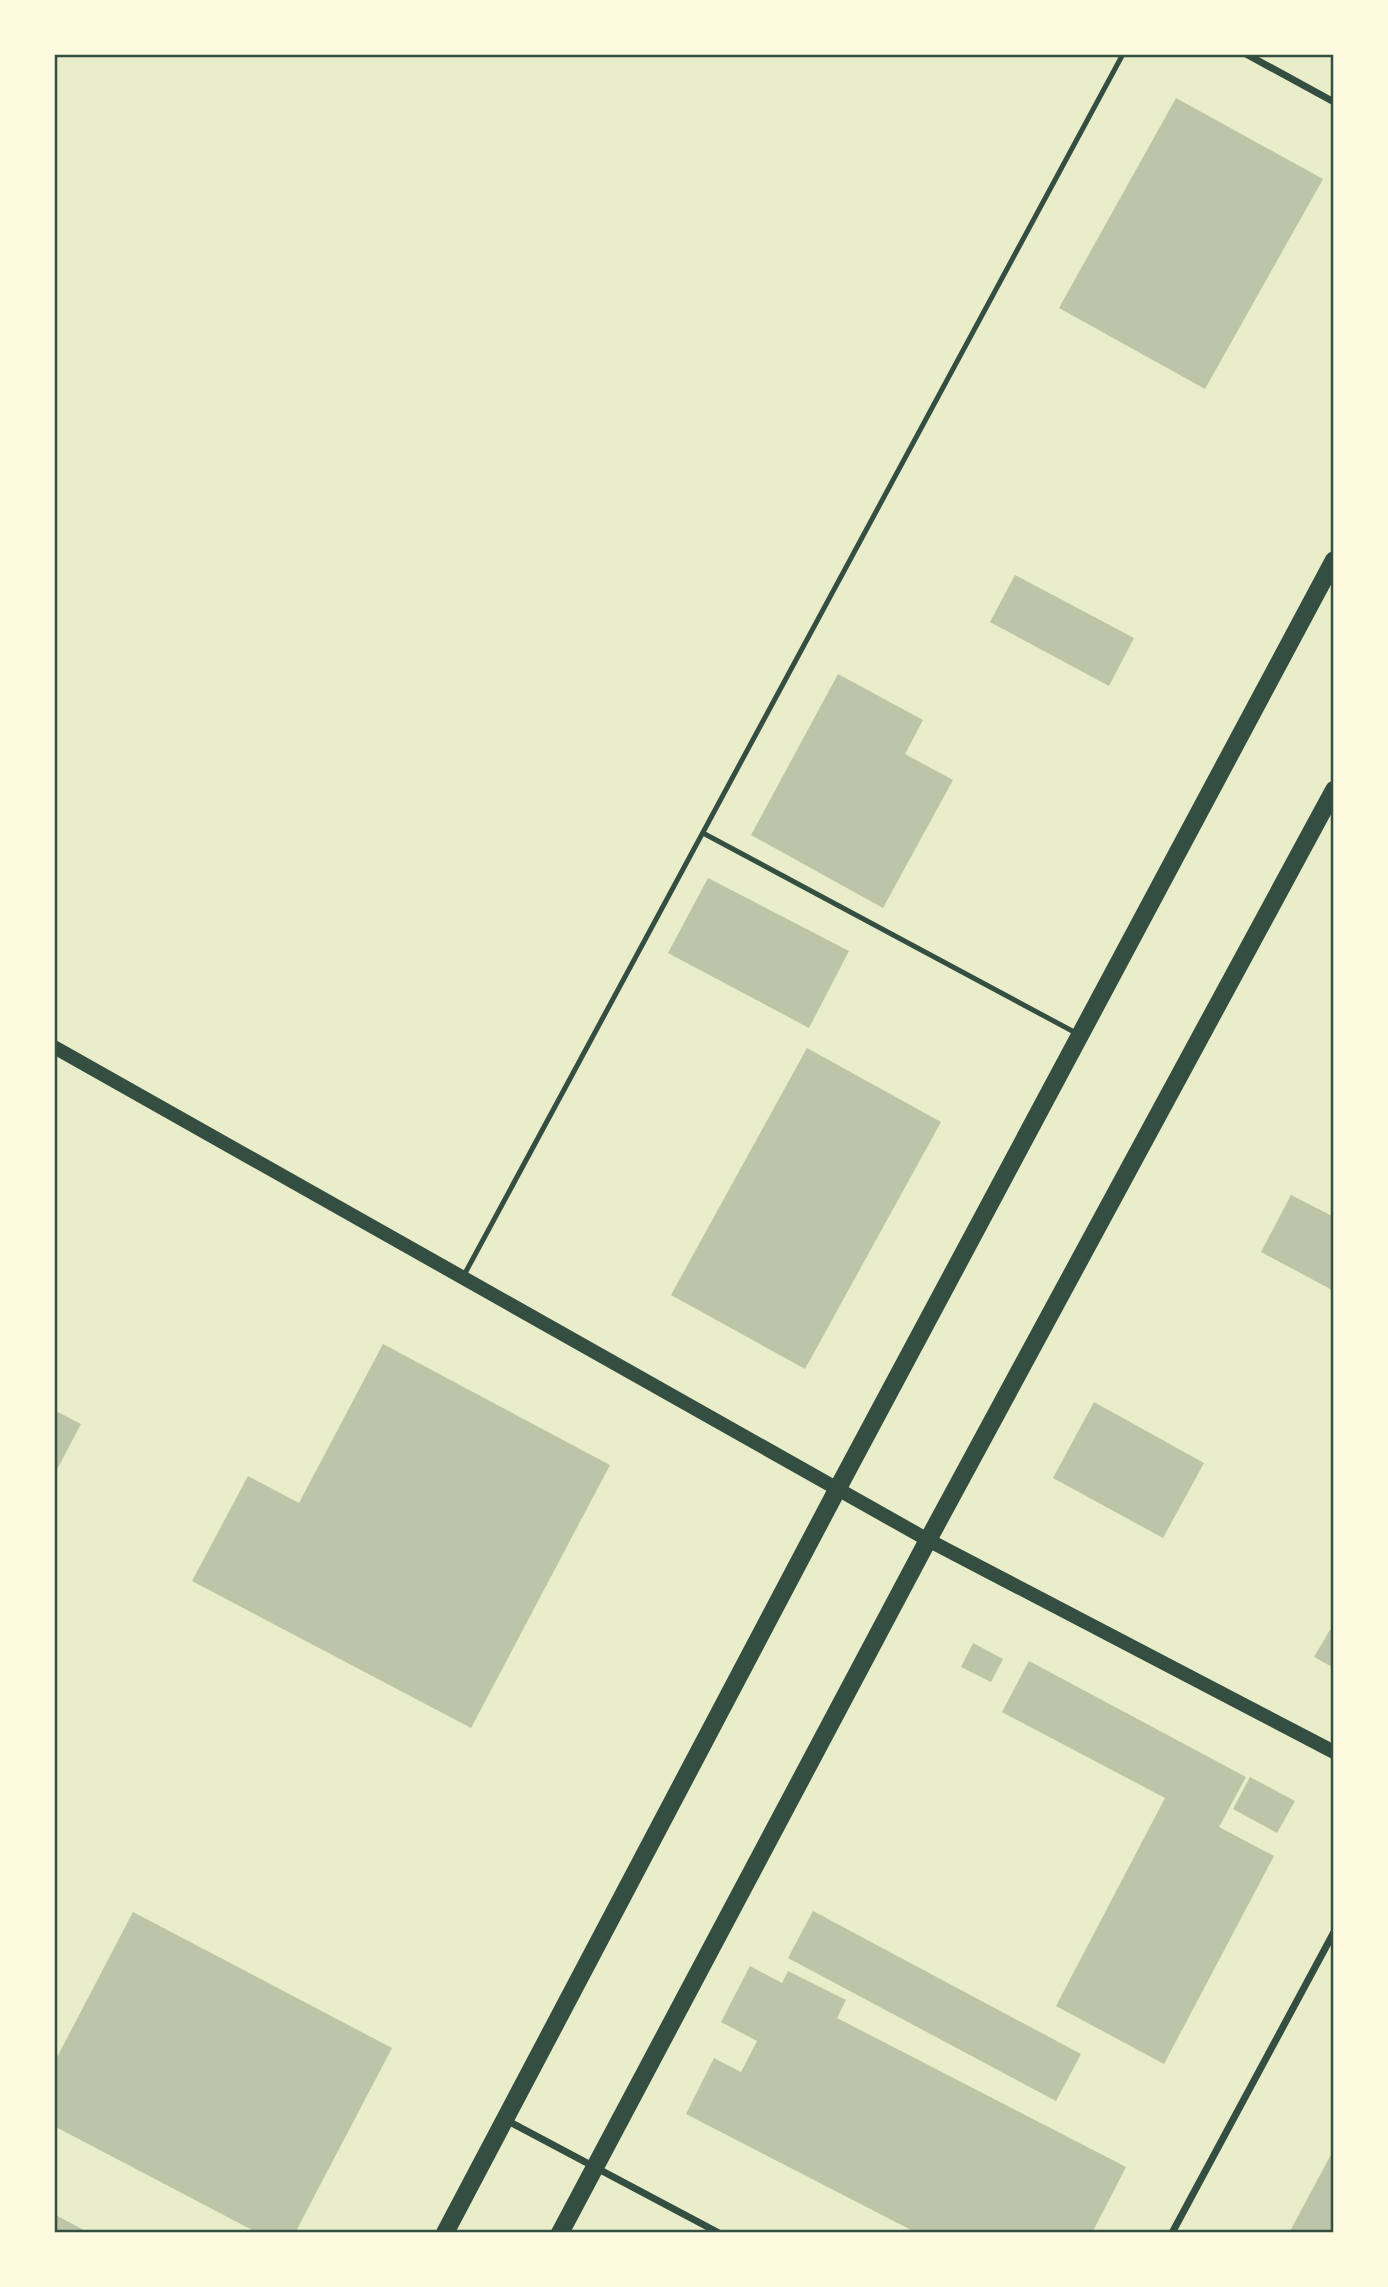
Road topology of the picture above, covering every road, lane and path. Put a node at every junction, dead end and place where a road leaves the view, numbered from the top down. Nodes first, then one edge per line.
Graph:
1 (1123, 54) edge
2 (1246, 54) edge
3 (1334, 102) edge
4 (1334, 560) edge
5 (1334, 790) edge
6 (703, 833) junction
7 (1080, 1035) junction
8 (54, 1047) edge
9 (463, 1277) junction
10 (838, 1488) junction
11 (928, 1540) junction
12 (1334, 1752) edge
13 (1334, 1932) edge
14 (504, 2118) junction
15 (595, 2167) junction
16 (445, 2233) edge
17 (560, 2233) edge
18 (719, 2233) edge
19 (1172, 2233) edge

1 - 6 lane
2 - 3 street
4 - 7 main road
5 - 11 main road
6 - 7 lane
6 - 9 lane
7 - 10 main road
8 - 9 main road
9 - 10 main road
10 - 11 main road
10 - 14 main road
11 - 12 main road
11 - 15 main road
13 - 19 street
14 - 15 street
14 - 16 main road
15 - 17 main road
15 - 18 street

